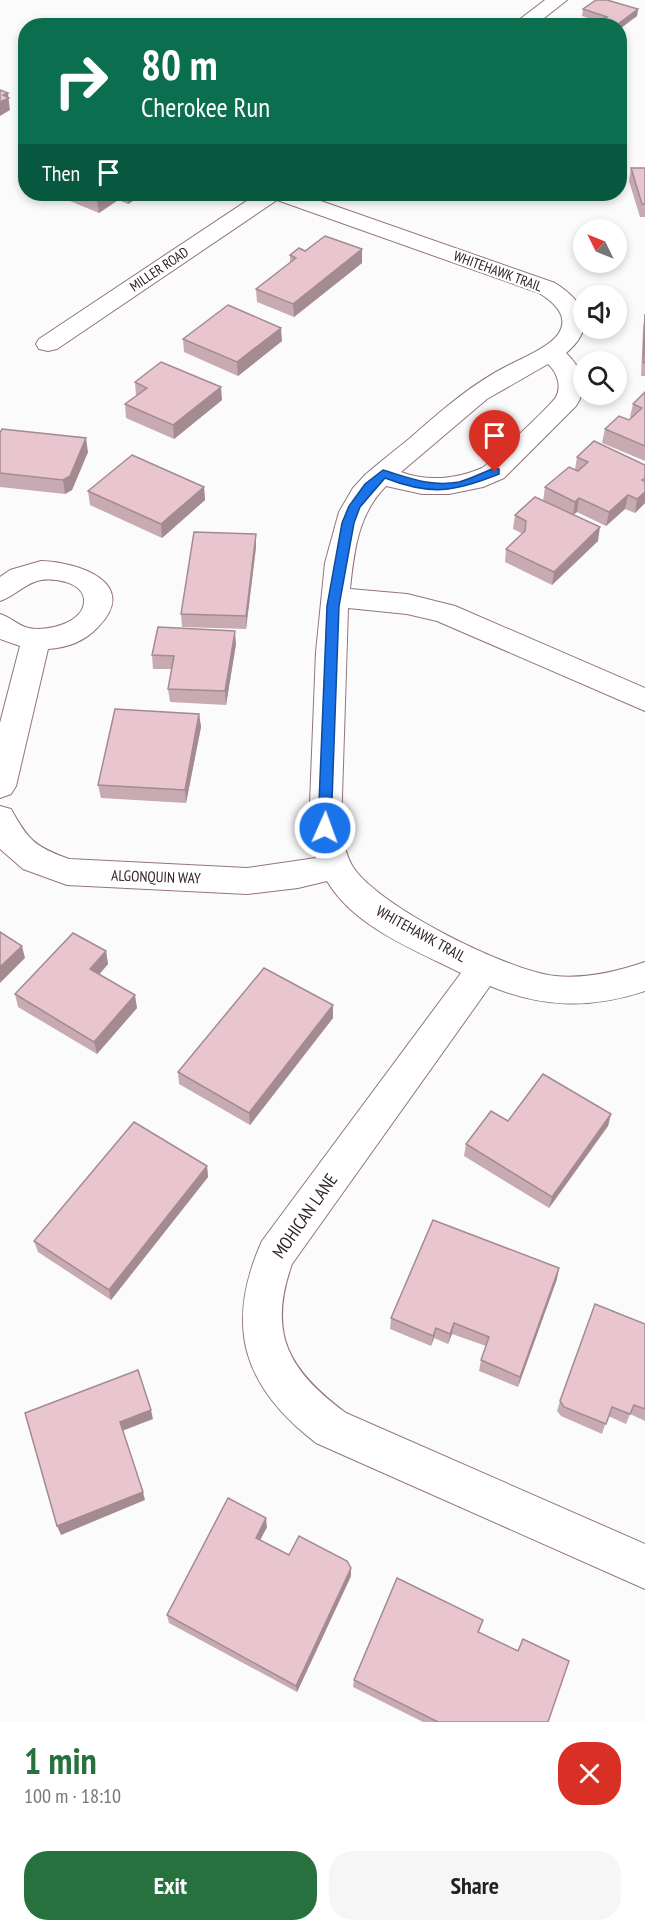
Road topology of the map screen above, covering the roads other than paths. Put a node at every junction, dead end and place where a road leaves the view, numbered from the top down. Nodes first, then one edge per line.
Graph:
1 (558, 0) edge
2 (532, 18) edge
3 (261, 201) edge
4 (300, 201) edge
5 (48, 344) dead end
6 (549, 352) junction
7 (383, 474) junction
8 (0, 591) edge
9 (334, 597) junction
10 (0, 624) edge
11 (36, 639) junction
12 (645, 700) edge
13 (0, 786) edge
14 (0, 818) edge
15 (335, 866) junction
16 (483, 969) junction
17 (645, 976) edge
18 (645, 1568) edge

1 - 2 street
3 - 5 street, MILLER ROAD
4 - 6 street, WHITEHAWK TRAIL
6 - 7 street, WHITEHAWK TRAIL
6 - 7 street
7 - 9 street, WHITEHAWK TRAIL
8 - 11 street
9 - 12 street
9 - 15 street, WHITEHAWK TRAIL
10 - 11 street
11 - 13 street
14 - 15 street, ALGONQUIN WAY
15 - 16 street, WHITEHAWK TRAIL
16 - 17 street, WHITEHAWK TRAIL
16 - 18 street, MOHICAN LANE

